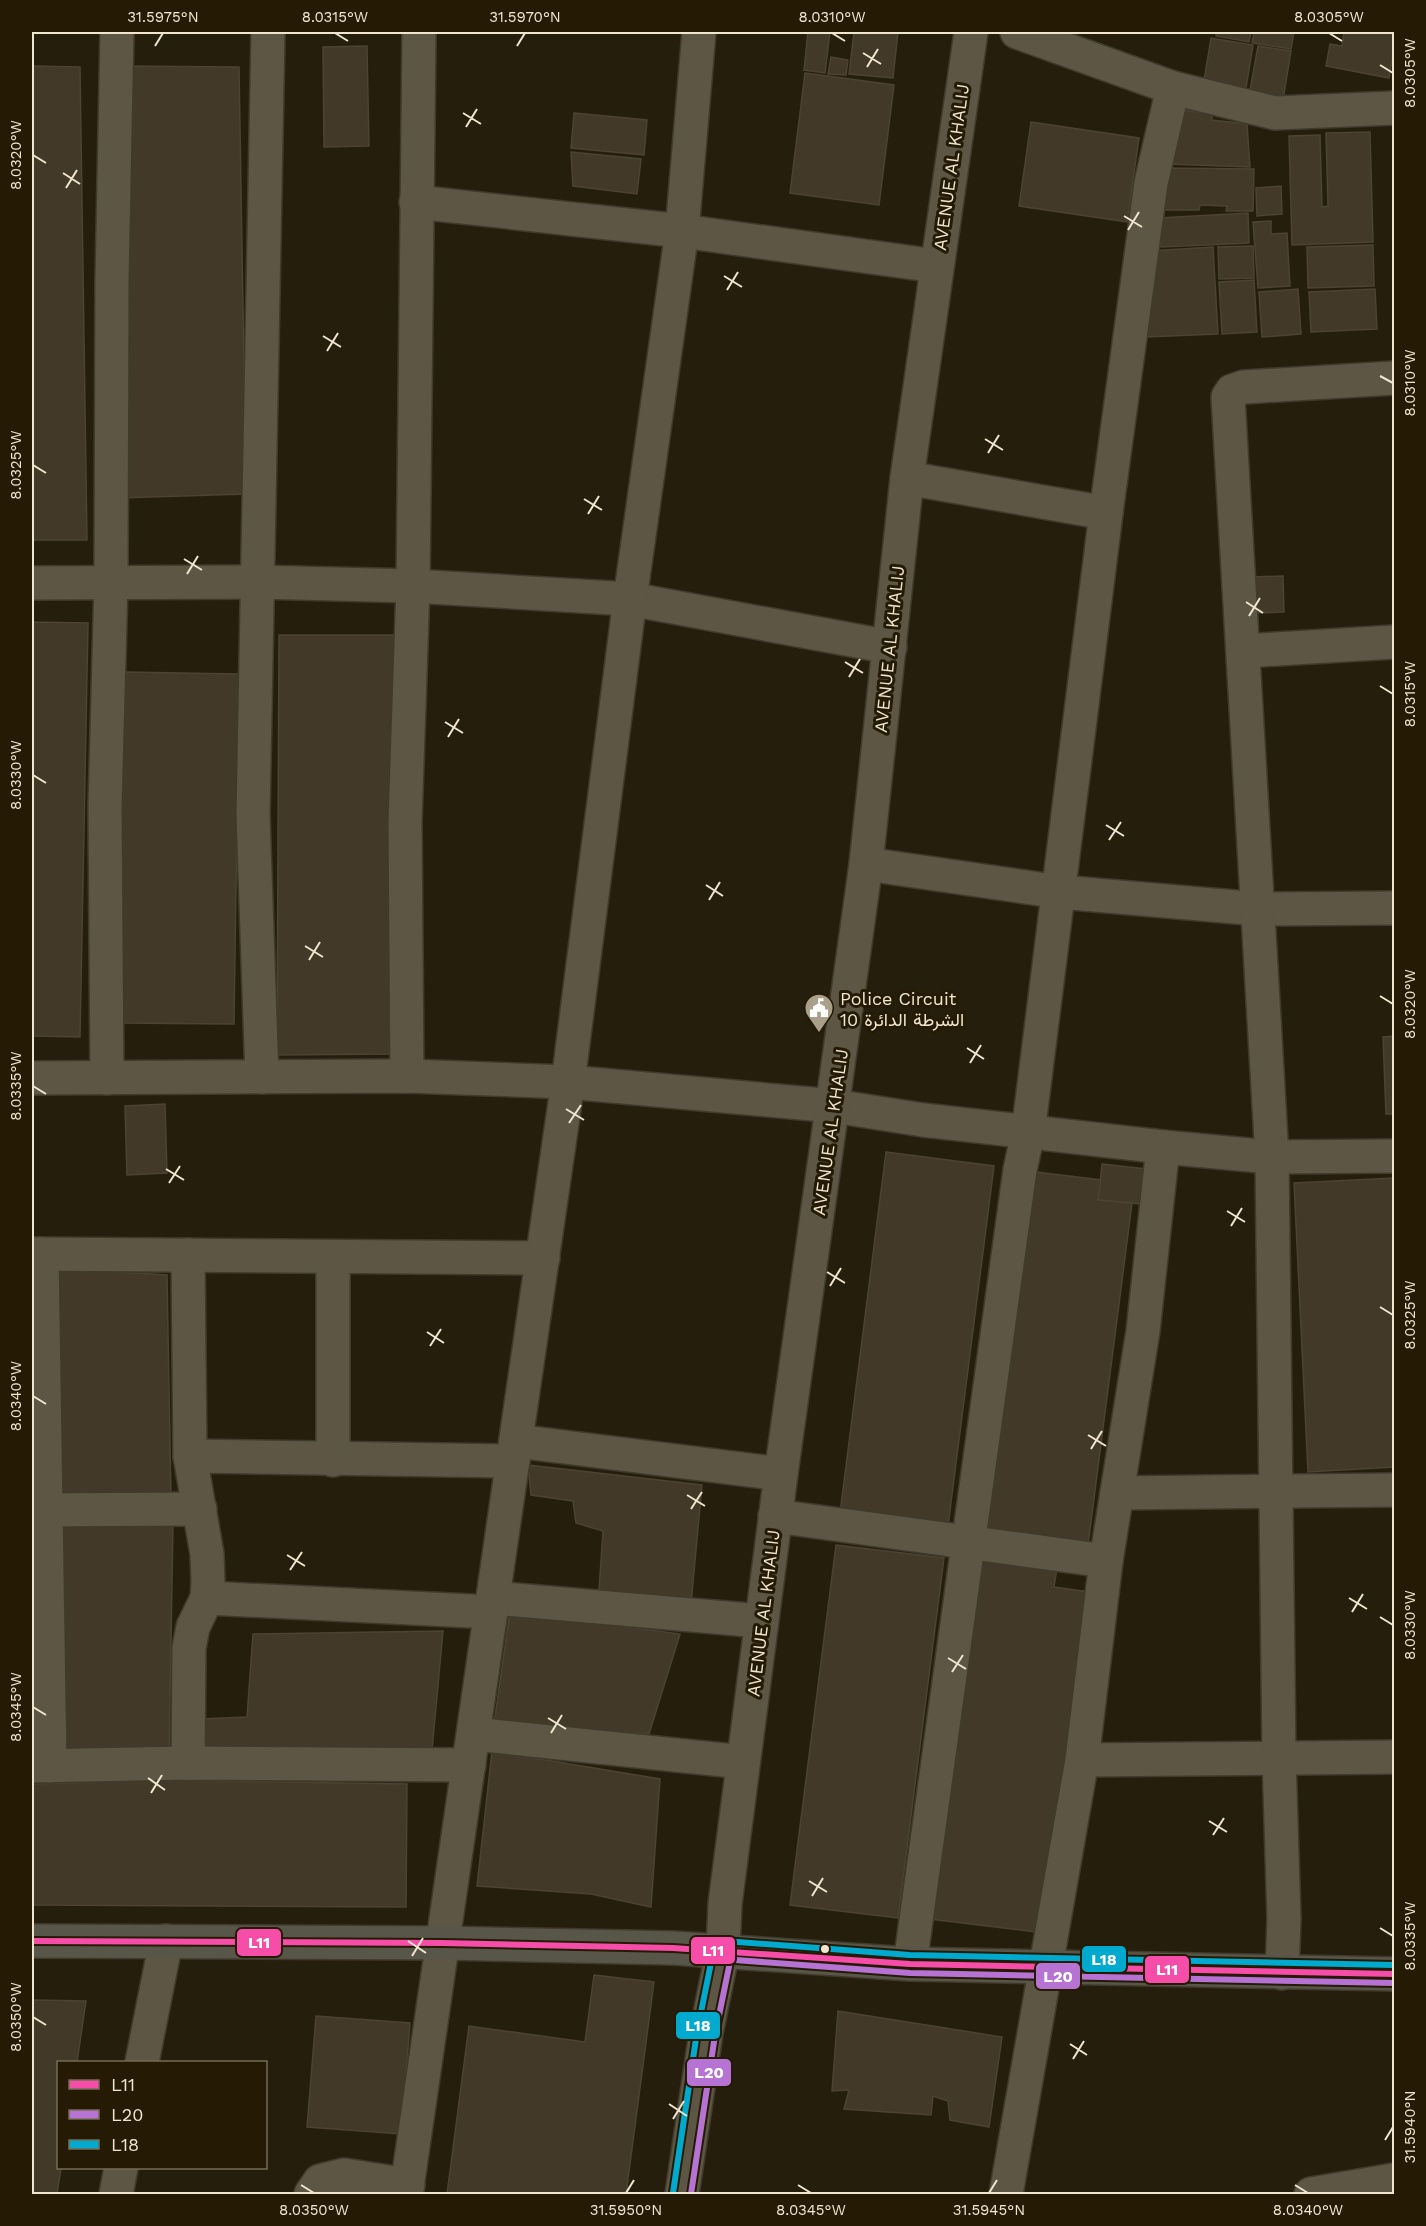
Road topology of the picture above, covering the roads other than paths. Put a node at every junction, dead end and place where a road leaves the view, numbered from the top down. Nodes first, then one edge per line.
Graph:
1 (117, 32) edge
2 (268, 32) edge
3 (419, 32) edge
4 (699, 32) edge
5 (971, 32) edge
6 (1017, 32) edge
7 (1173, 88) junction
8 (1395, 108) edge
9 (416, 202) junction
10 (682, 231) junction
11 (936, 266) junction
12 (1395, 378) edge
13 (907, 478) junction
14 (1106, 513) junction
15 (111, 582) junction
16 (257, 582) junction
17 (32, 584) edge
18 (413, 586) junction
19 (630, 599) junction
20 (1395, 642) edge
21 (890, 647) junction
22 (1243, 651) junction
23 (866, 864) junction
24 (1060, 892) junction
25 (1395, 908) edge
26 (1258, 909) junction
27 (407, 1076) junction
28 (262, 1077) junction
29 (32, 1078) edge
30 (107, 1078) junction
31 (568, 1082) junction
32 (834, 1106) junction
33 (1028, 1133) junction
34 (1163, 1148) junction
35 (1272, 1156) junction
36 (1395, 1156) edge
37 (37, 1254) edge
38 (188, 1255) junction
39 (333, 1257) junction
40 (543, 1258) junction
41 (514, 1451) junction
42 (190, 1456) junction
43 (333, 1460) junction
44 (781, 1474) junction
45 (1395, 1490) edge
46 (1277, 1491) junction
47 (1117, 1493) junction
48 (200, 1509) junction
49 (38, 1510) edge
50 (775, 1516) junction
51 (968, 1544) junction
52 (1106, 1561) junction
53 (207, 1598) junction
54 (492, 1605) junction
55 (761, 1621) junction
56 (471, 1749) junction
57 (1395, 1757) edge
58 (1279, 1758) junction
59 (1082, 1760) junction
60 (743, 1762) junction
61 (188, 1764) junction
62 (41, 1766) edge
63 (32, 1941) edge
64 (166, 1941) junction
65 (443, 1943) junction
66 (723, 1950) junction
67 (910, 1964) junction
68 (1048, 1968) junction
69 (1282, 1973) junction
70 (1395, 1974) edge
71 (142, 2061) edge
72 (121, 2169) edge
73 (1395, 2180) edge
74 (407, 2190) edge
75 (116, 2194) edge
76 (311, 2194) edge
77 (682, 2194) edge
78 (1006, 2194) edge
79 (1311, 2194) edge

1 - 15 street
2 - 16 street
3 - 9 street
4 - 10 street
5 - 11 street, AVENUE AL KHALIJ
6 - 7 street
7 - 8 street
7 - 14 street
9 - 10 street
9 - 18 street
10 - 11 street
10 - 19 street
11 - 13 street, AVENUE AL KHALIJ
12 - 22 street
13 - 14 street
13 - 21 street, AVENUE AL KHALIJ
14 - 24 street
15 - 16 street
15 - 17 street
15 - 30 street
16 - 18 street
16 - 28 street
18 - 19 street
18 - 27 street
19 - 21 street
19 - 31 street
20 - 22 street
21 - 23 street, AVENUE AL KHALIJ
22 - 26 street
23 - 24 street
23 - 32 street, AVENUE AL KHALIJ
24 - 26 street
24 - 33 street
25 - 26 street
26 - 35 street
27 - 28 street
27 - 31 street
28 - 30 street
29 - 30 street
31 - 32 street
31 - 40 street
32 - 33 street
32 - 44 street, AVENUE AL KHALIJ
33 - 34 street
33 - 51 street
34 - 35 street
34 - 47 street
35 - 36 street
35 - 46 street
37 - 38 street
37 - 49 street
38 - 39 street
38 - 42 street
39 - 40 street
39 - 43 street
40 - 41 street
41 - 43 street
41 - 44 street
41 - 54 street
42 - 43 street
42 - 48 street
44 - 50 street, AVENUE AL KHALIJ
45 - 46 street
46 - 47 street
46 - 58 street
47 - 52 street
48 - 49 street
48 - 53 street
49 - 62 street
50 - 51 street
50 - 55 street, AVENUE AL KHALIJ
51 - 52 street
51 - 67 street
52 - 59 street
53 - 54 street
53 - 61 street
54 - 55 street
54 - 56 street
55 - 60 street, AVENUE AL KHALIJ
56 - 60 street
56 - 61 street
56 - 65 street
57 - 58 street
58 - 59 street
58 - 69 street
59 - 68 street
60 - 66 street, AVENUE AL KHALIJ
61 - 62 street
63 - 64 street
64 - 65 street
64 - 71 street
65 - 66 street
65 - 74 street
66 - 67 street
66 - 77 street, AVENUE AL KHALIJ
67 - 68 street
68 - 69 street
68 - 78 street
69 - 70 street
72 - 75 street
73 - 79 street
74 - 76 street

